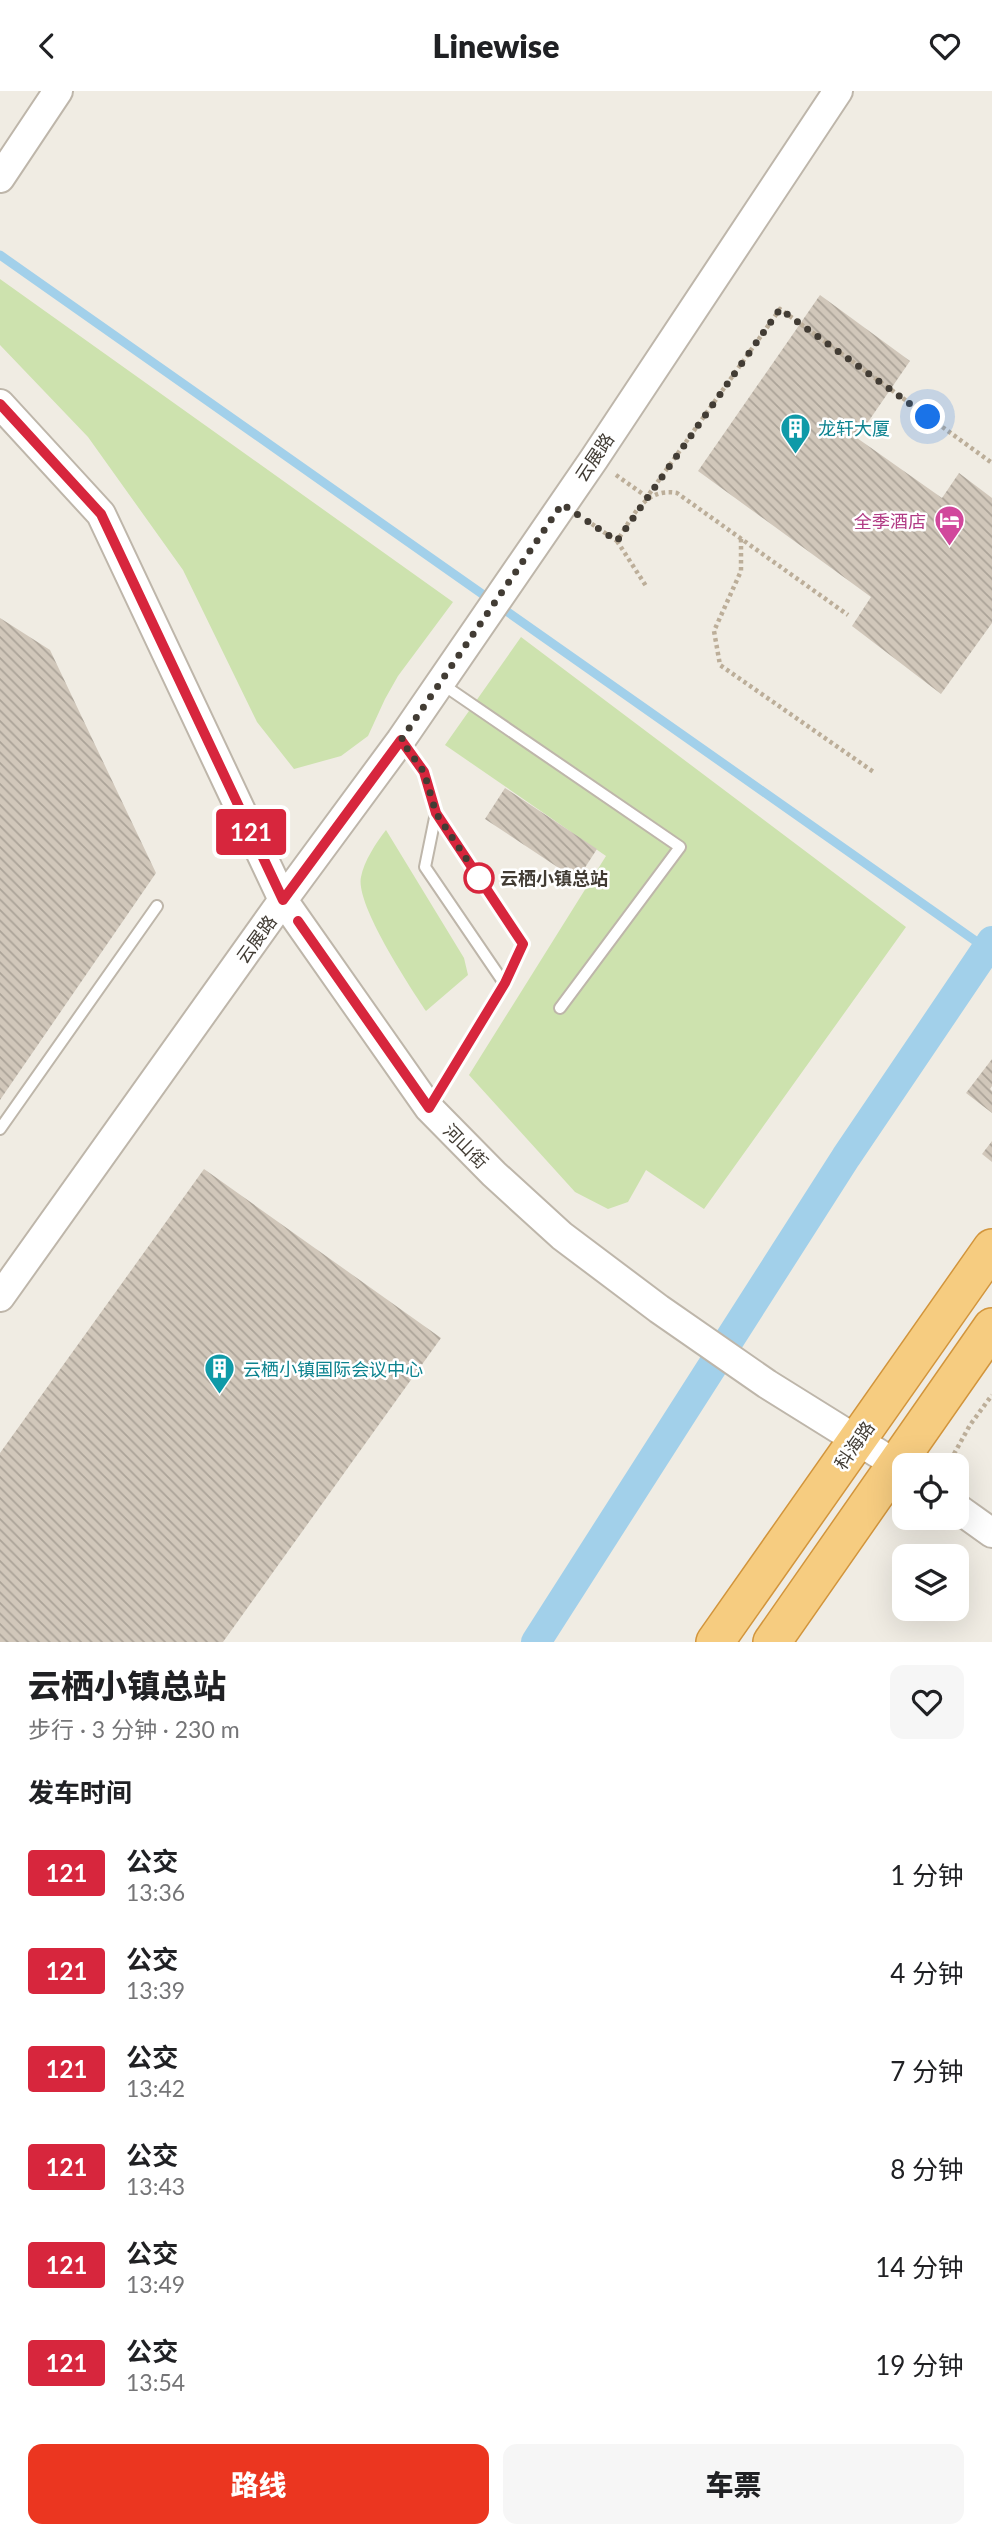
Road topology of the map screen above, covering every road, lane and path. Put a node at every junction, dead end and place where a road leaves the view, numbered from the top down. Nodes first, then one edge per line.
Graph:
1 (58, 91) edge
2 (838, 91) edge
3 (0, 178) edge
4 (0, 404) edge
5 (992, 463) edge
6 (637, 490) dead end
7 (647, 497) junction
8 (562, 504) junction
9 (741, 538) junction
10 (617, 541) junction
11 (646, 586) dead end
12 (848, 615) dead end
13 (440, 683) junction
14 (401, 740) junction
15 (875, 773) dead end
16 (436, 813) junction
17 (283, 900) junction
18 (157, 907) dead end
19 (505, 983) junction
20 (560, 1008) dead end
21 (429, 1108) junction
22 (0, 1129) edge
23 (992, 1248) edge
24 (0, 1297) edge
25 (992, 1327) edge
26 (992, 1395) edge
27 (859, 1439) junction
28 (910, 1453) edge
29 (955, 1453) edge
30 (892, 1461) edge
31 (892, 1479) edge
32 (969, 1516) edge
33 (992, 1532) edge
34 (715, 1642) edge
35 (772, 1642) edge

1 - 3 street
2 - 8 street, 云展路
4 - 17 street, 河山街
5 - 7 path
6 - 7 path
7 - 9 path
7 - 10 path
8 - 10 path
8 - 13 street, 云展路
9 - 12 path
9 - 15 path
10 - 11 path
13 - 14 street, 云展路
13 - 20 lane
14 - 16 lane
14 - 17 street, 云展路
16 - 19 lane
16 - 19 lane
17 - 21 street, 河山街
17 - 24 street, 云展路
18 - 22 lane
19 - 21 lane
21 - 27 street, 河山街
23 - 27 highway, 科海路
25 - 28 highway
26 - 29 path
27 - 30 street, 河山街
27 - 34 highway, 科海路
31 - 35 highway
32 - 33 street

